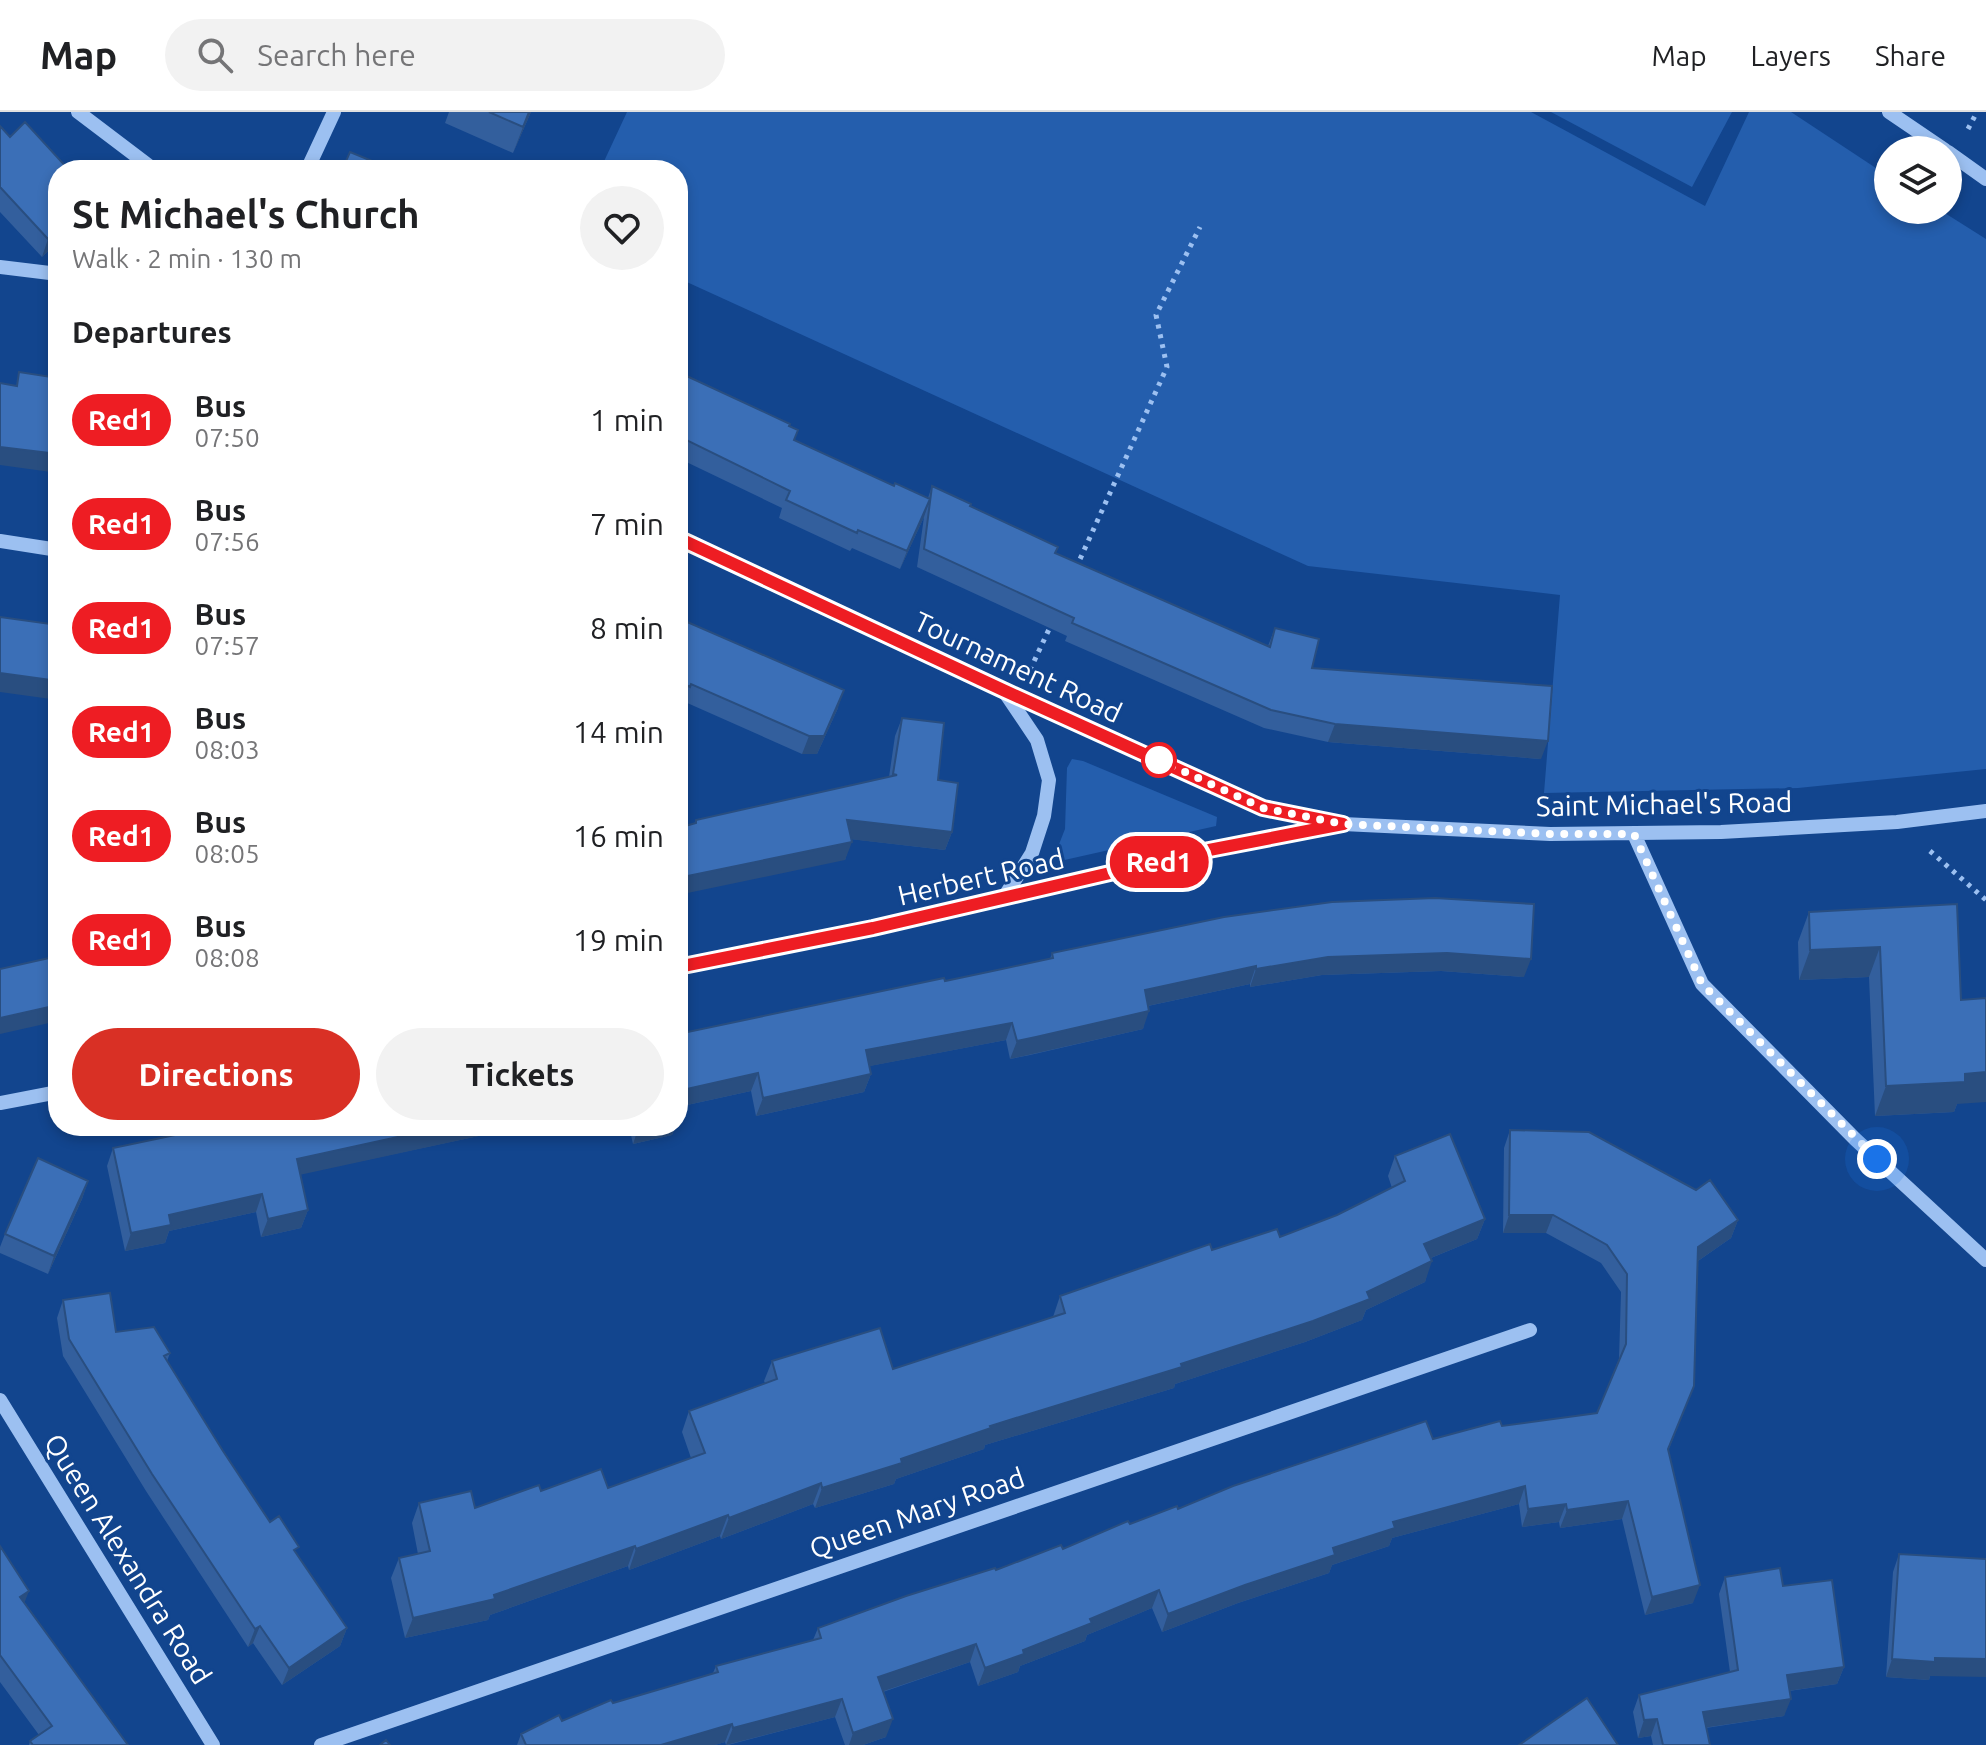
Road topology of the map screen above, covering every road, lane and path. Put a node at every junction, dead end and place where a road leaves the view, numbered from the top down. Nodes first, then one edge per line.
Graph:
1 (78, 112) edge
2 (334, 112) edge
3 (1889, 112) edge
4 (1924, 136) edge
5 (141, 160) edge
6 (312, 160) edge
7 (1962, 162) edge
8 (1986, 179) edge
9 (1200, 227) dead end
10 (0, 267) edge
11 (48, 273) edge
12 (0, 541) edge
13 (688, 542) edge
14 (48, 548) edge
15 (1070, 582) edge
16 (1057, 611) edge
17 (1003, 690) junction
18 (1019, 697) junction
19 (1986, 811) edge
20 (1897, 822) junction
21 (1343, 824) junction
22 (1634, 834) junction
23 (1003, 899) junction
24 (1986, 900) edge
25 (688, 965) edge
26 (48, 1094) edge
27 (0, 1103) edge
28 (1986, 1260) edge
29 (1530, 1330) dead end
30 (0, 1400) edge
31 (213, 1745) edge
32 (321, 1745) edge

1 - 5 street
2 - 6 street
3 - 4 street
7 - 8 street
9 - 15 path
10 - 11 street
12 - 14 street
13 - 17 street, Tournament Road
16 - 18 path
17 - 18 street, Tournament Road
17 - 23 street
18 - 21 street, Tournament Road
19 - 20 street, Saint Michael's Road
20 - 22 street, Saint Michael's Road
20 - 24 path
21 - 22 street, Saint Michael's Road
21 - 23 street, Herbert Road
22 - 28 street
23 - 25 street, Herbert Road
26 - 27 street
29 - 32 street, Queen Mary Road
30 - 31 street, Queen Alexandra Road

